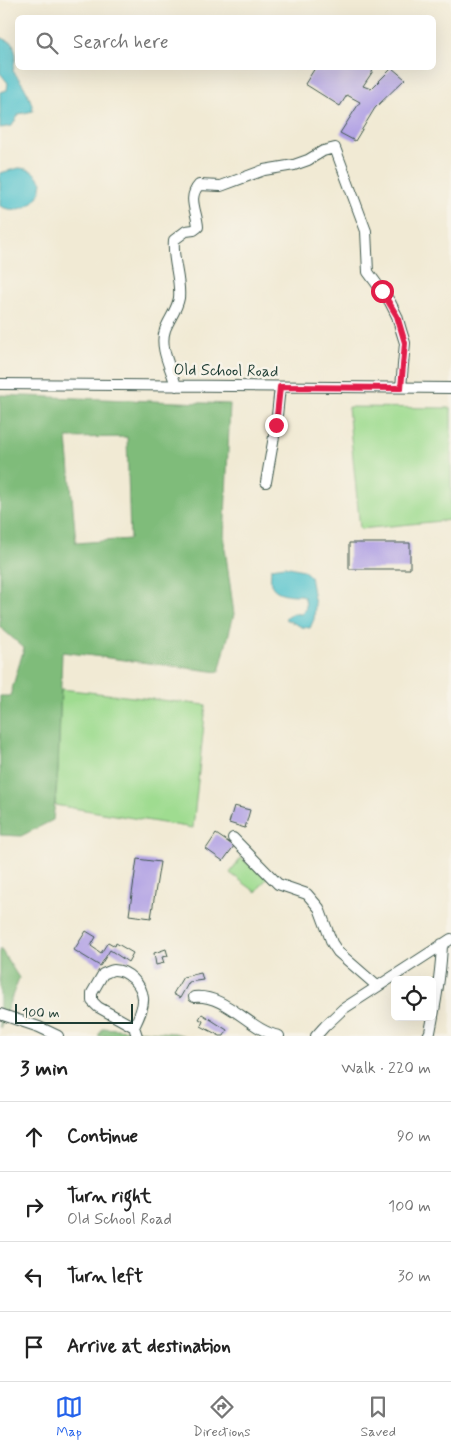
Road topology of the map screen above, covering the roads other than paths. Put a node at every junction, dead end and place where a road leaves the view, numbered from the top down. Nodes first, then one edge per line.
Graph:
1 (0, 384) edge
2 (176, 386) junction
3 (280, 387) junction
4 (401, 388) junction
5 (451, 388) edge
6 (266, 482) dead end
7 (233, 838) dead end
8 (446, 941) edge
9 (377, 986) junction
10 (194, 997) dead end
11 (0, 1014) edge
12 (136, 1032) edge
13 (58, 1036) edge
14 (280, 1036) edge
15 (316, 1036) edge
16 (428, 1036) edge

1 - 2 street, Old School Road
2 - 3 street, Old School Road
2 - 4 street
3 - 4 street, Old School Road
3 - 6 street
4 - 5 street, Old School Road
7 - 9 street
8 - 9 street
8 - 16 street
9 - 15 street
10 - 14 street
11 - 13 street
12 - 12 street

